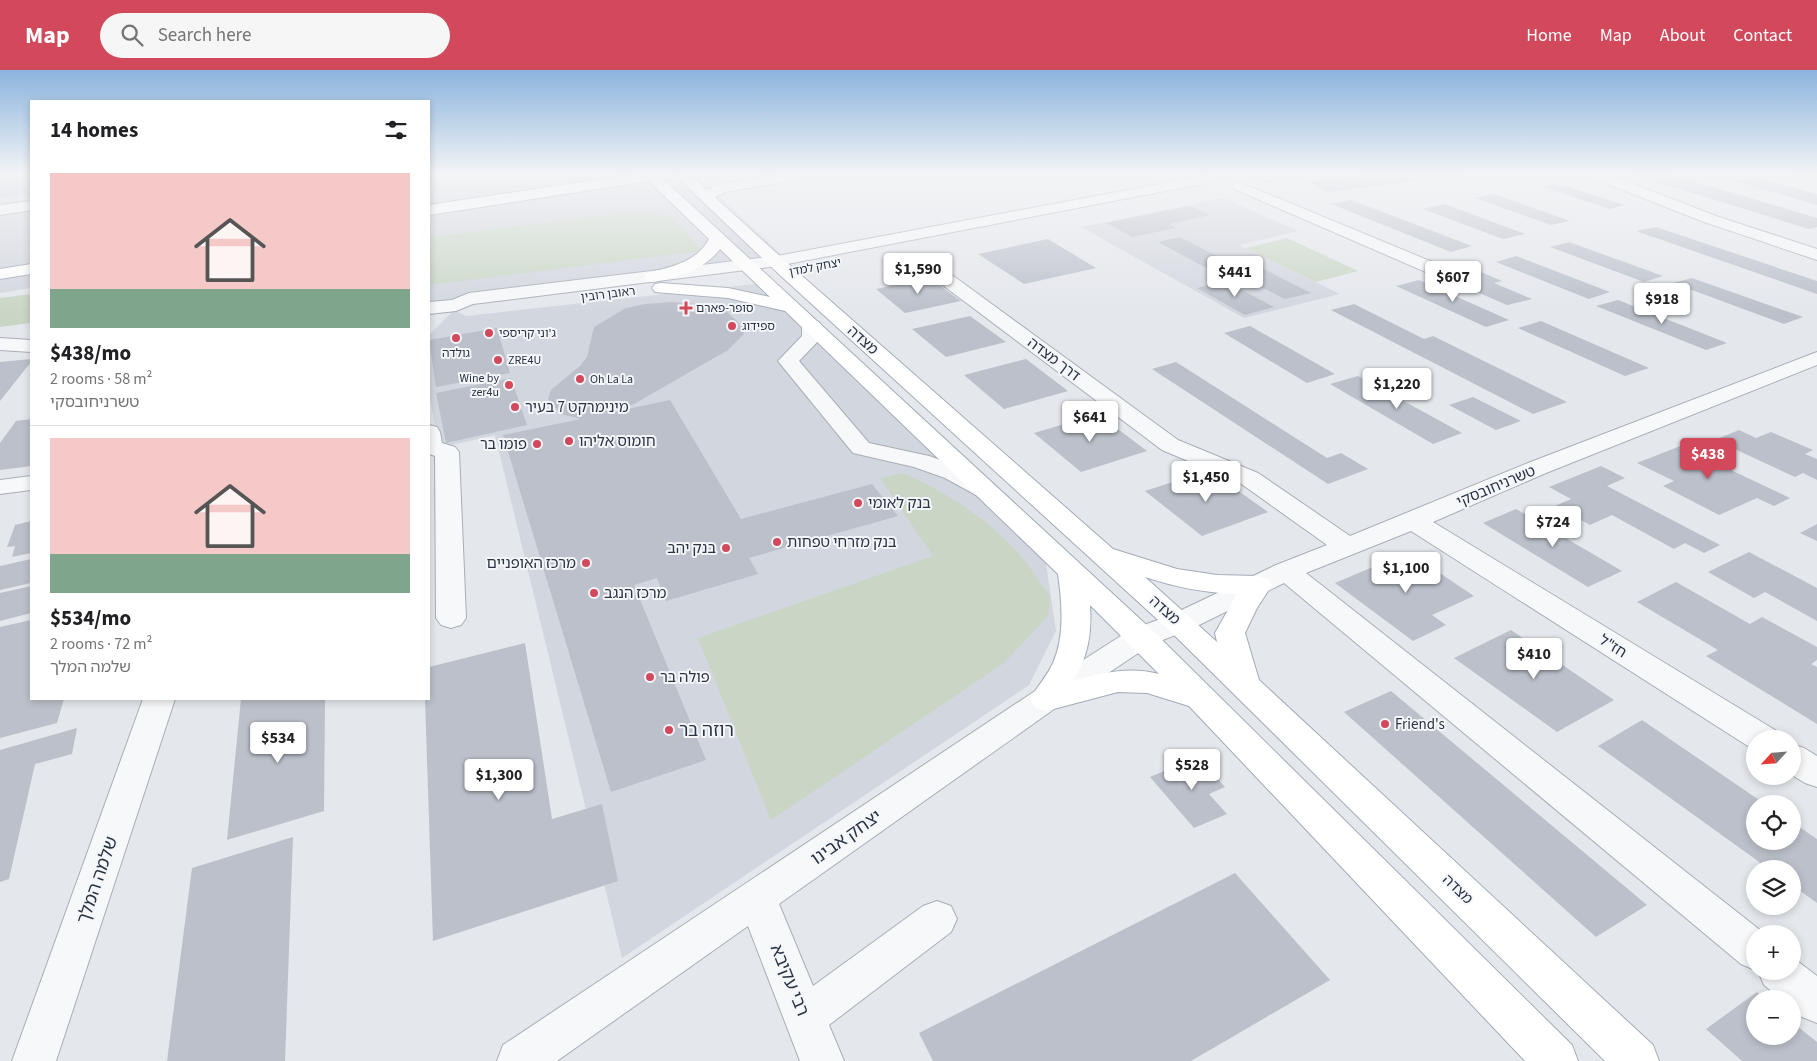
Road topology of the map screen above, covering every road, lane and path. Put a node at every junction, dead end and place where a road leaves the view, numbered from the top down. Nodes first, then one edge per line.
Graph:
1 (699, 219) edge
2 (731, 219) edge
3 (1017, 219) edge
4 (1317, 219) edge
5 (1710, 219) edge
6 (718, 237) junction
7 (1804, 251) edge
8 (30, 253) edge
9 (8, 256) dead end
10 (1817, 256) edge
11 (682, 260) dead end
12 (1817, 266) edge
13 (782, 267) junction
14 (30, 269) edge
15 (755, 271) junction
16 (1441, 272) dead end
17 (0, 274) edge
18 (942, 276) dead end
19 (657, 283) junction
20 (430, 292) edge
21 (457, 296) junction
22 (430, 308) edge
23 (792, 308) junction
24 (430, 323) edge
25 (812, 326) junction
26 (0, 344) edge
27 (30, 346) edge
28 (1817, 358) edge
29 (430, 440) edge
30 (30, 483) edge
31 (0, 487) edge
32 (986, 491) junction
33 (1413, 521) junction
34 (1348, 547) junction
35 (1102, 554) junction
36 (1071, 572) junction
37 (1272, 578) junction
38 (451, 618) dead end
39 (1179, 623) junction
40 (1141, 637) junction
41 (1244, 684) junction
42 (1199, 697) junction
43 (1046, 699) junction
44 (159, 700) edge
45 (1749, 730) edge
46 (1801, 763) edge
47 (1817, 773) edge
48 (757, 899) junction
49 (937, 919) dead end
50 (1746, 945) edge
51 (1791, 980) edge
52 (1817, 1002) edge
53 (805, 1018) junction
54 (34, 1061) edge
55 (519, 1061) edge
56 (822, 1061) edge
57 (1556, 1061) edge
58 (1637, 1061) edge

1 - 6 main road, מצדה
2 - 13 main road, מצדה
3 - 13 street, יצחק למדן
4 - 16 street
5 - 7 street
6 - 15 main road, מצדה
6 - 19 main road
7 - 10 street
7 - 12 street
8 - 9 main road
11 - 21 street
13 - 15 street, יצחק למדן
13 - 35 main road, מצדה
14 - 17 main road
15 - 19 street, ראובן רובין
15 - 23 main road, מצדה
18 - 34 street, דרך מצדה
19 - 21 street, ראובן רובין
19 - 23 main road
20 - 21 street
21 - 22 street, ראובן רובין
21 - 24 street
23 - 25 main road, מצדה
25 - 32 main road, מצדה
25 - 32 street
26 - 27 street
28 - 33 street, טשרניחובסקי
29 - 38 street
30 - 31 street
32 - 36 main road, מצדה
33 - 34 street, טשרניחובסקי
33 - 45 street, חז"ל
34 - 37 street, טשרניחובסקי
35 - 37 main road
35 - 39 main road, מצדה
36 - 40 main road, מצדה
36 - 43 main road
37 - 39 street, טשרניחובסקי
37 - 41 main road
37 - 50 street
39 - 40 street, יצחק אבינו
39 - 41 main road, מצדה
40 - 42 main road, מצדה
40 - 43 street, יצחק אבינו
41 - 58 main road, מצדה
42 - 43 main road
42 - 57 main road, מצדה
43 - 48 street, יצחק אבינו
44 - 54 street, שלמה המלך
46 - 47 street
48 - 53 street, רבי עקיבא
48 - 55 street, יצחק אבינו
49 - 53 street
51 - 52 street
53 - 56 street, רבי עקיבא

